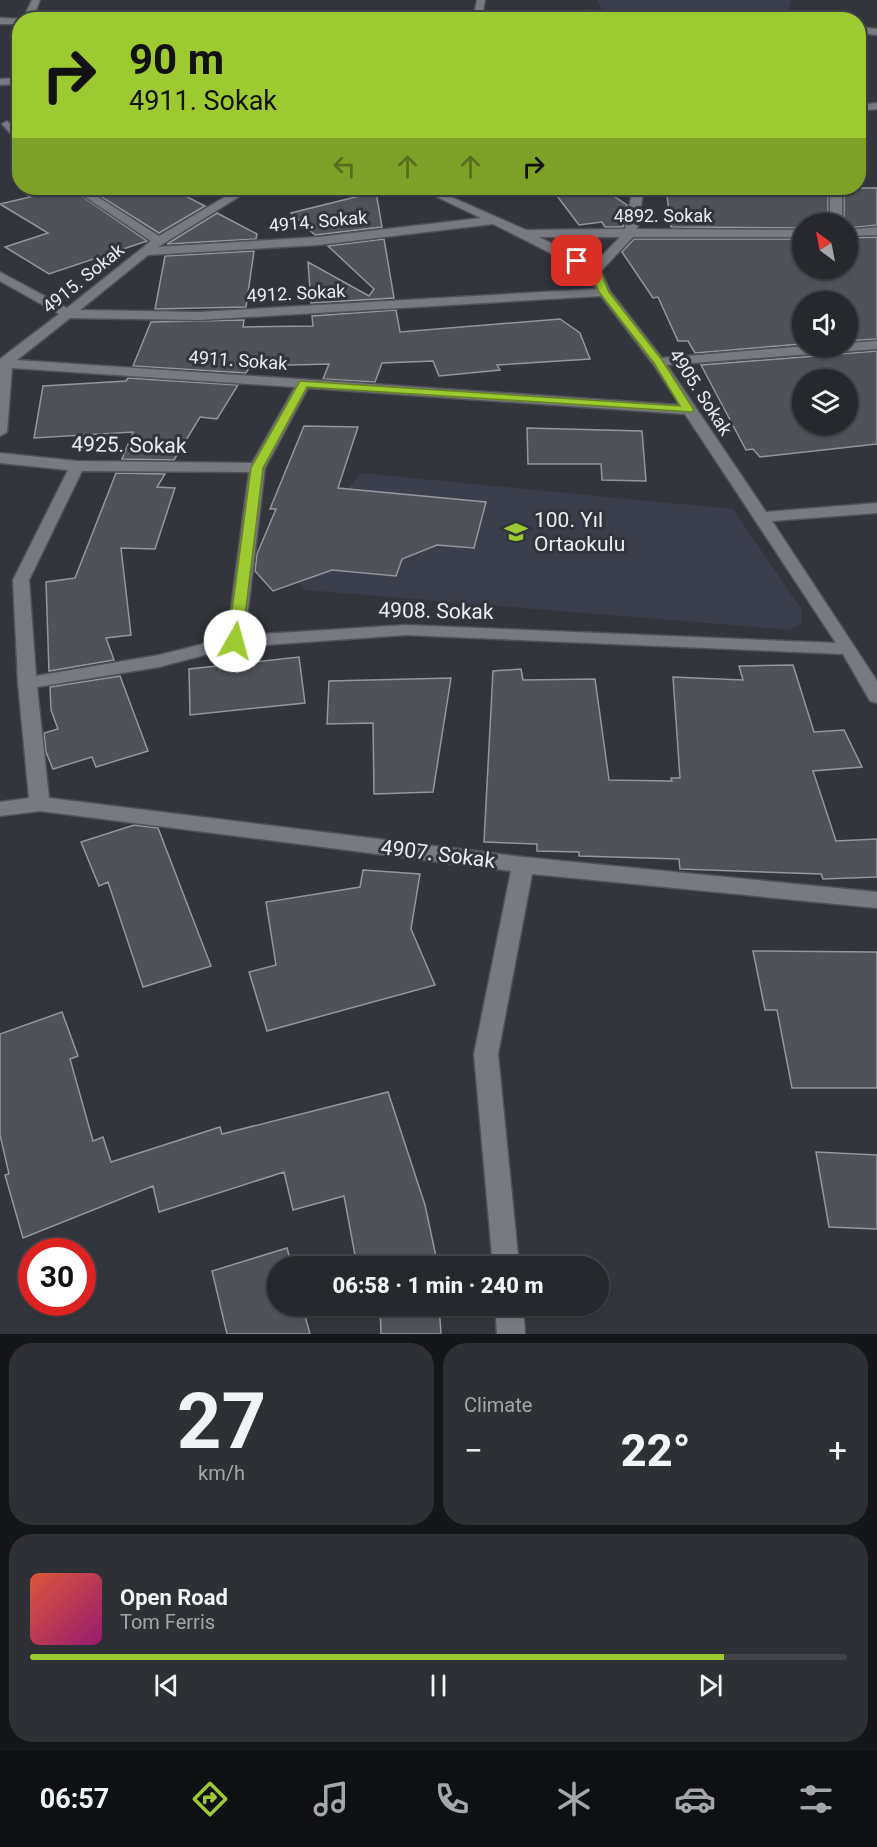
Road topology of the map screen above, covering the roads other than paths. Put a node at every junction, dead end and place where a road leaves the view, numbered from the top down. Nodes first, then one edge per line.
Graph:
1 (88, 195) edge
2 (235, 195) edge
3 (439, 195) edge
4 (638, 195) edge
5 (836, 195) edge
6 (836, 213) edge
7 (495, 220) junction
8 (877, 231) edge
9 (523, 232) junction
10 (858, 232) edge
11 (630, 233) junction
12 (792, 233) edge
13 (159, 241) junction
14 (144, 252) junction
15 (595, 271) junction
16 (0, 276) edge
17 (604, 292) junction
18 (69, 314) junction
19 (877, 345) edge
20 (658, 362) junction
21 (3, 363) edge
22 (304, 383) junction
23 (688, 410) junction
24 (0, 432) edge
25 (0, 458) edge
26 (77, 466) junction
27 (257, 468) junction
28 (877, 508) edge
29 (762, 517) junction
30 (235, 641) junction
31 (849, 649) junction
32 (27, 683) junction
33 (877, 697) edge
34 (40, 804) junction
35 (0, 809) edge
36 (523, 865) junction
37 (877, 900) edge
38 (505, 1256) edge
39 (510, 1316) edge
40 (511, 1334) edge

1 - 13 street
2 - 13 street, 4915. Sokak
3 - 7 street
4 - 11 street
5 - 6 street
7 - 9 street
7 - 14 street, 4914. Sokak
8 - 10 street
9 - 11 street, 4892. Sokak
9 - 15 street
11 - 12 street, 4892. Sokak
11 - 15 street
13 - 14 street, 4915. Sokak
14 - 18 street, 4915. Sokak
15 - 17 street, 4905. Sokak
16 - 18 street, 4912. Sokak
17 - 18 street, 4912. Sokak
17 - 20 street, 4905. Sokak
18 - 21 street, 4915. Sokak
19 - 20 street
20 - 23 street, 4905. Sokak
21 - 22 street, 4911. Sokak
21 - 24 street
22 - 23 street, 4911. Sokak
22 - 27 street
23 - 29 street, 4905. Sokak
25 - 26 street, 4925. Sokak
26 - 27 street, 4925. Sokak
26 - 32 street
27 - 30 street
28 - 29 street
29 - 31 street, 4905. Sokak
30 - 31 street, 4908. Sokak
30 - 32 street, 4908. Sokak
31 - 33 street, 4905. Sokak
32 - 34 street
34 - 35 street, 4907. Sokak
34 - 36 street, 4907. Sokak
36 - 37 street, 4907. Sokak
36 - 38 street
39 - 40 street

